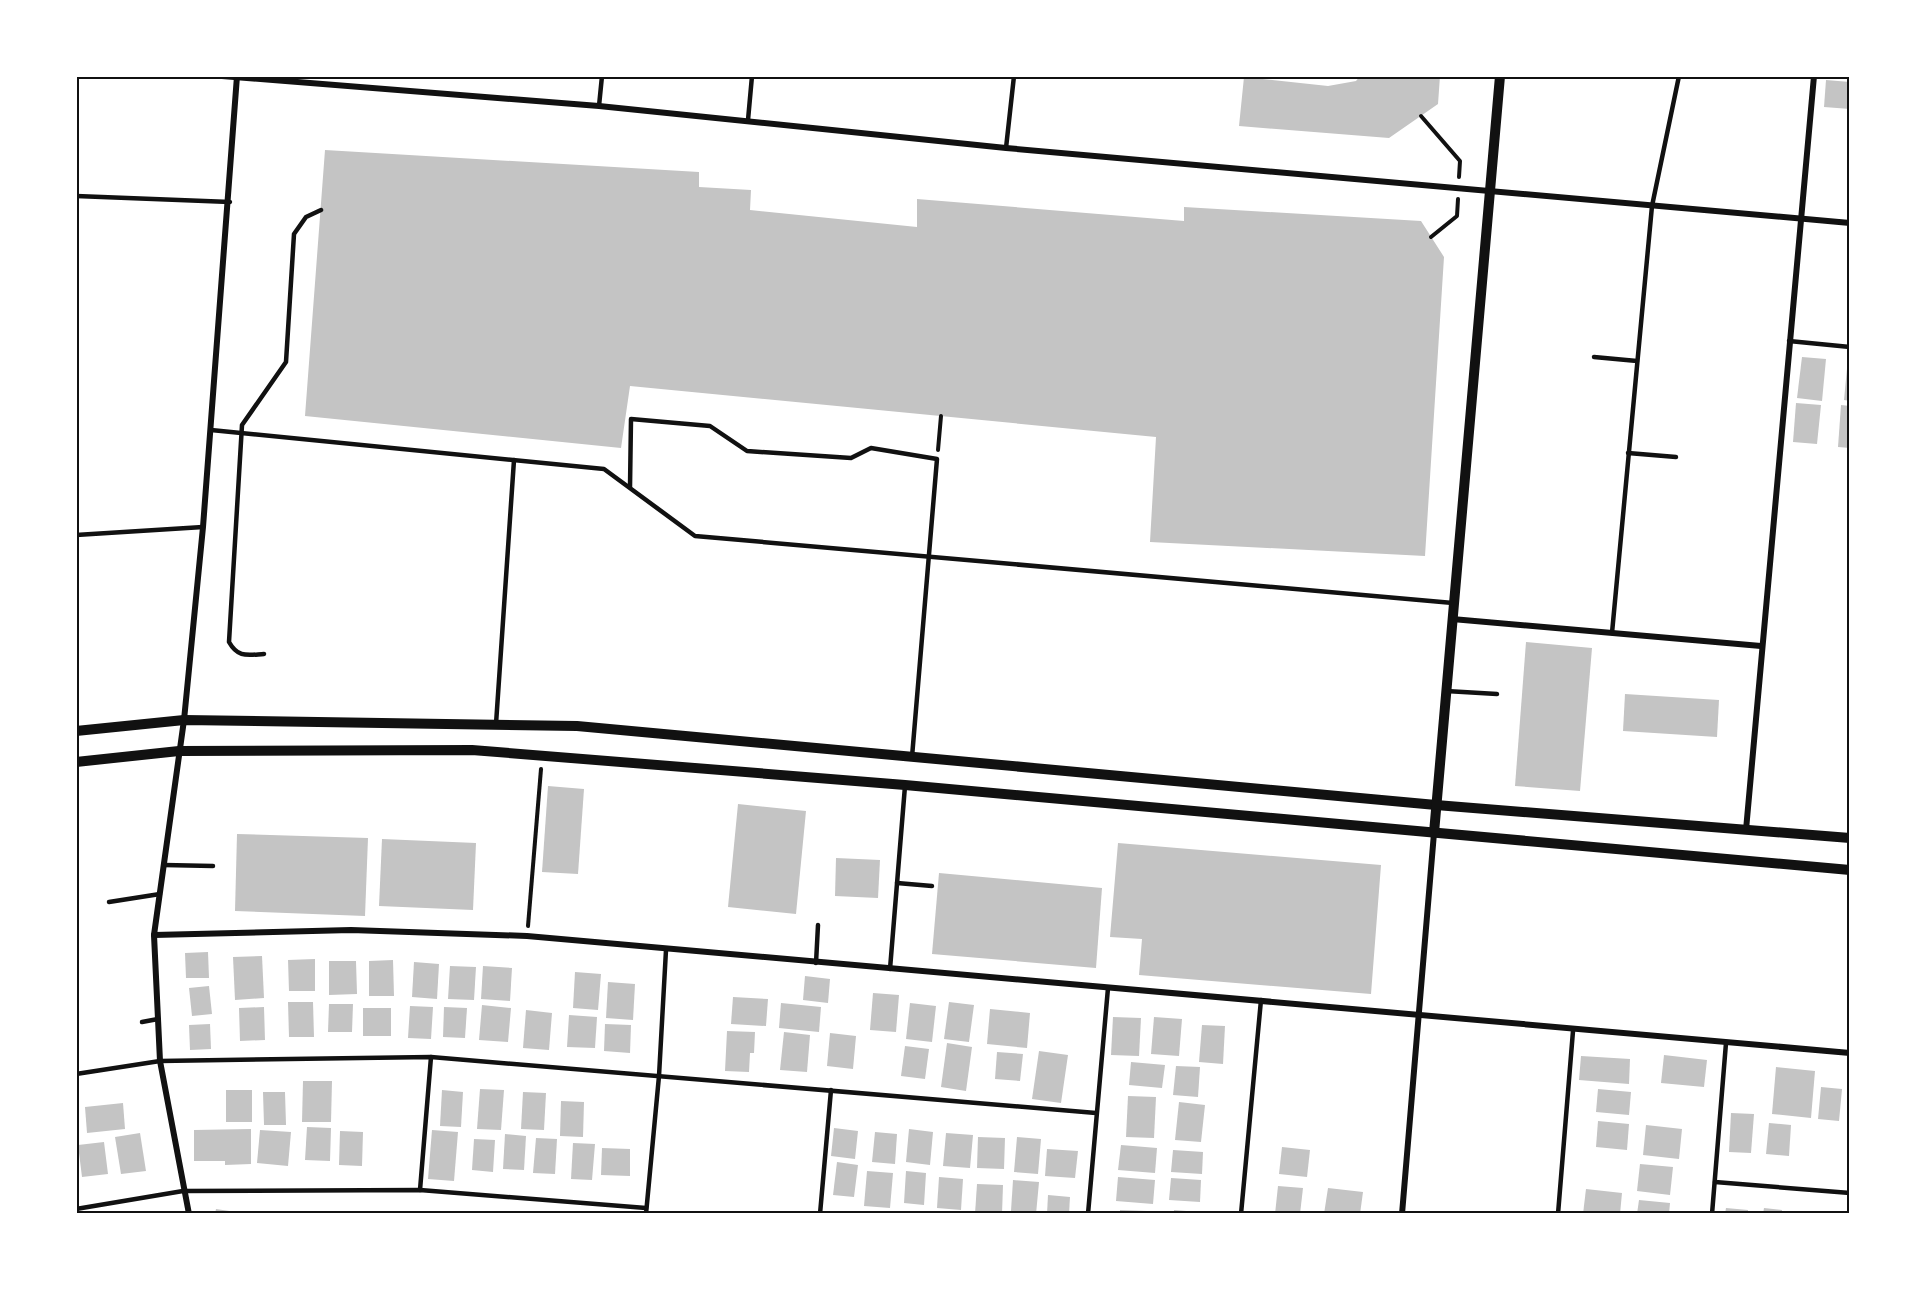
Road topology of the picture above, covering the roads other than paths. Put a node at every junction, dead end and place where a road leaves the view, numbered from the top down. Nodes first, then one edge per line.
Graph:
1 (222, 76) edge
2 (602, 76) edge
3 (752, 76) edge
4 (1014, 76) edge
5 (1500, 76) edge
6 (1679, 76) edge
7 (1814, 76) edge
8 (237, 77) edge
9 (599, 106) junction
10 (748, 120) junction
11 (1006, 148) junction
12 (1491, 191) junction
13 (76, 196) edge
14 (230, 202) junction
15 (1652, 206) junction
16 (321, 210) dead end
17 (1800, 218) junction
18 (1850, 223) edge
19 (1789, 341) junction
20 (1850, 346) edge
21 (1594, 357) dead end
22 (1637, 361) junction
23 (211, 430) junction
24 (1628, 453) junction
25 (1676, 458) dead end
26 (514, 460) junction
27 (630, 488) junction
28 (203, 526) junction
29 (76, 535) edge
30 (928, 557) junction
31 (1453, 603) junction
32 (1452, 619) junction
33 (1612, 633) junction
34 (1761, 646) junction
35 (264, 654) dead end
36 (1446, 691) junction
37 (1497, 694) dead end
38 (184, 720) junction
39 (496, 725) junction
40 (76, 731) edge
41 (179, 751) junction
42 (912, 757) junction
43 (76, 762) edge
44 (905, 785) junction
45 (1436, 805) junction
46 (1746, 830) junction
47 (1434, 833) junction
48 (1850, 838) edge
49 (164, 864) junction
50 (213, 866) dead end
51 (1850, 870) edge
52 (897, 883) junction
53 (932, 886) dead end
54 (160, 894) junction
55 (109, 902) dead end
56 (818, 925) dead end
57 (154, 935) junction
58 (666, 950) junction
59 (816, 963) junction
60 (890, 969) junction
61 (1108, 988) junction
62 (1261, 1000) junction
63 (1420, 1016) junction
64 (158, 1019) junction
65 (142, 1022) dead end
66 (1573, 1031) junction
67 (1726, 1043) junction
68 (1850, 1053) edge
69 (431, 1057) junction
70 (160, 1061) junction
71 (76, 1074) edge
72 (659, 1076) junction
73 (831, 1090) junction
74 (1096, 1113) junction
75 (1715, 1182) junction
76 (420, 1190) junction
77 (183, 1191) junction
78 (1850, 1193) edge
79 (76, 1209) edge
80 (646, 1211) edge
81 (189, 1214) edge
82 (820, 1214) edge
83 (1088, 1214) edge
84 (1241, 1214) edge
85 (1402, 1214) edge
86 (1558, 1214) edge
87 (1712, 1214) edge

1 - 8 street
2 - 9 lane
3 - 10 lane
4 - 11 lane
5 - 12 street
6 - 15 lane
7 - 17 street
8 - 9 street
8 - 14 street
9 - 10 street
10 - 11 street
11 - 12 street
12 - 15 street
12 - 31 street
13 - 14 lane
14 - 23 street
15 - 17 street
15 - 22 lane
16 - 35 lane
17 - 18 street
17 - 19 street
19 - 20 lane
19 - 34 street
21 - 22 lane
22 - 24 lane
23 - 26 lane
23 - 28 street
24 - 25 lane
24 - 33 lane
26 - 27 lane
26 - 39 lane
27 - 30 lane
27 - 30 lane
28 - 29 lane
28 - 38 street
30 - 31 lane
30 - 42 lane
31 - 32 street
32 - 33 street
32 - 36 street
33 - 34 street
34 - 46 street
36 - 37 lane
36 - 45 street
38 - 39 street
38 - 40 street
38 - 41 street
39 - 42 street
41 - 43 street
41 - 44 street
41 - 49 street
42 - 45 street
44 - 47 street
44 - 52 lane
45 - 46 street
45 - 47 street
46 - 48 street
47 - 51 street
47 - 63 street
49 - 50 lane
49 - 54 street
52 - 53 lane
52 - 60 lane
54 - 55 lane
54 - 57 street
56 - 59 lane
57 - 58 street
57 - 64 street
58 - 59 street
58 - 72 lane
59 - 60 street
60 - 61 street
61 - 62 street
61 - 74 lane
62 - 63 street
62 - 84 lane
63 - 66 street
63 - 85 street
64 - 65 lane
64 - 70 street
66 - 67 street
66 - 86 lane
67 - 68 street
67 - 75 lane
69 - 70 lane
69 - 72 lane
69 - 76 lane
70 - 71 lane
70 - 77 street
72 - 73 lane
72 - 80 lane
73 - 74 lane
73 - 82 lane
74 - 83 lane
75 - 78 lane
75 - 87 lane
76 - 77 lane
76 - 80 lane
77 - 79 lane
77 - 81 street

